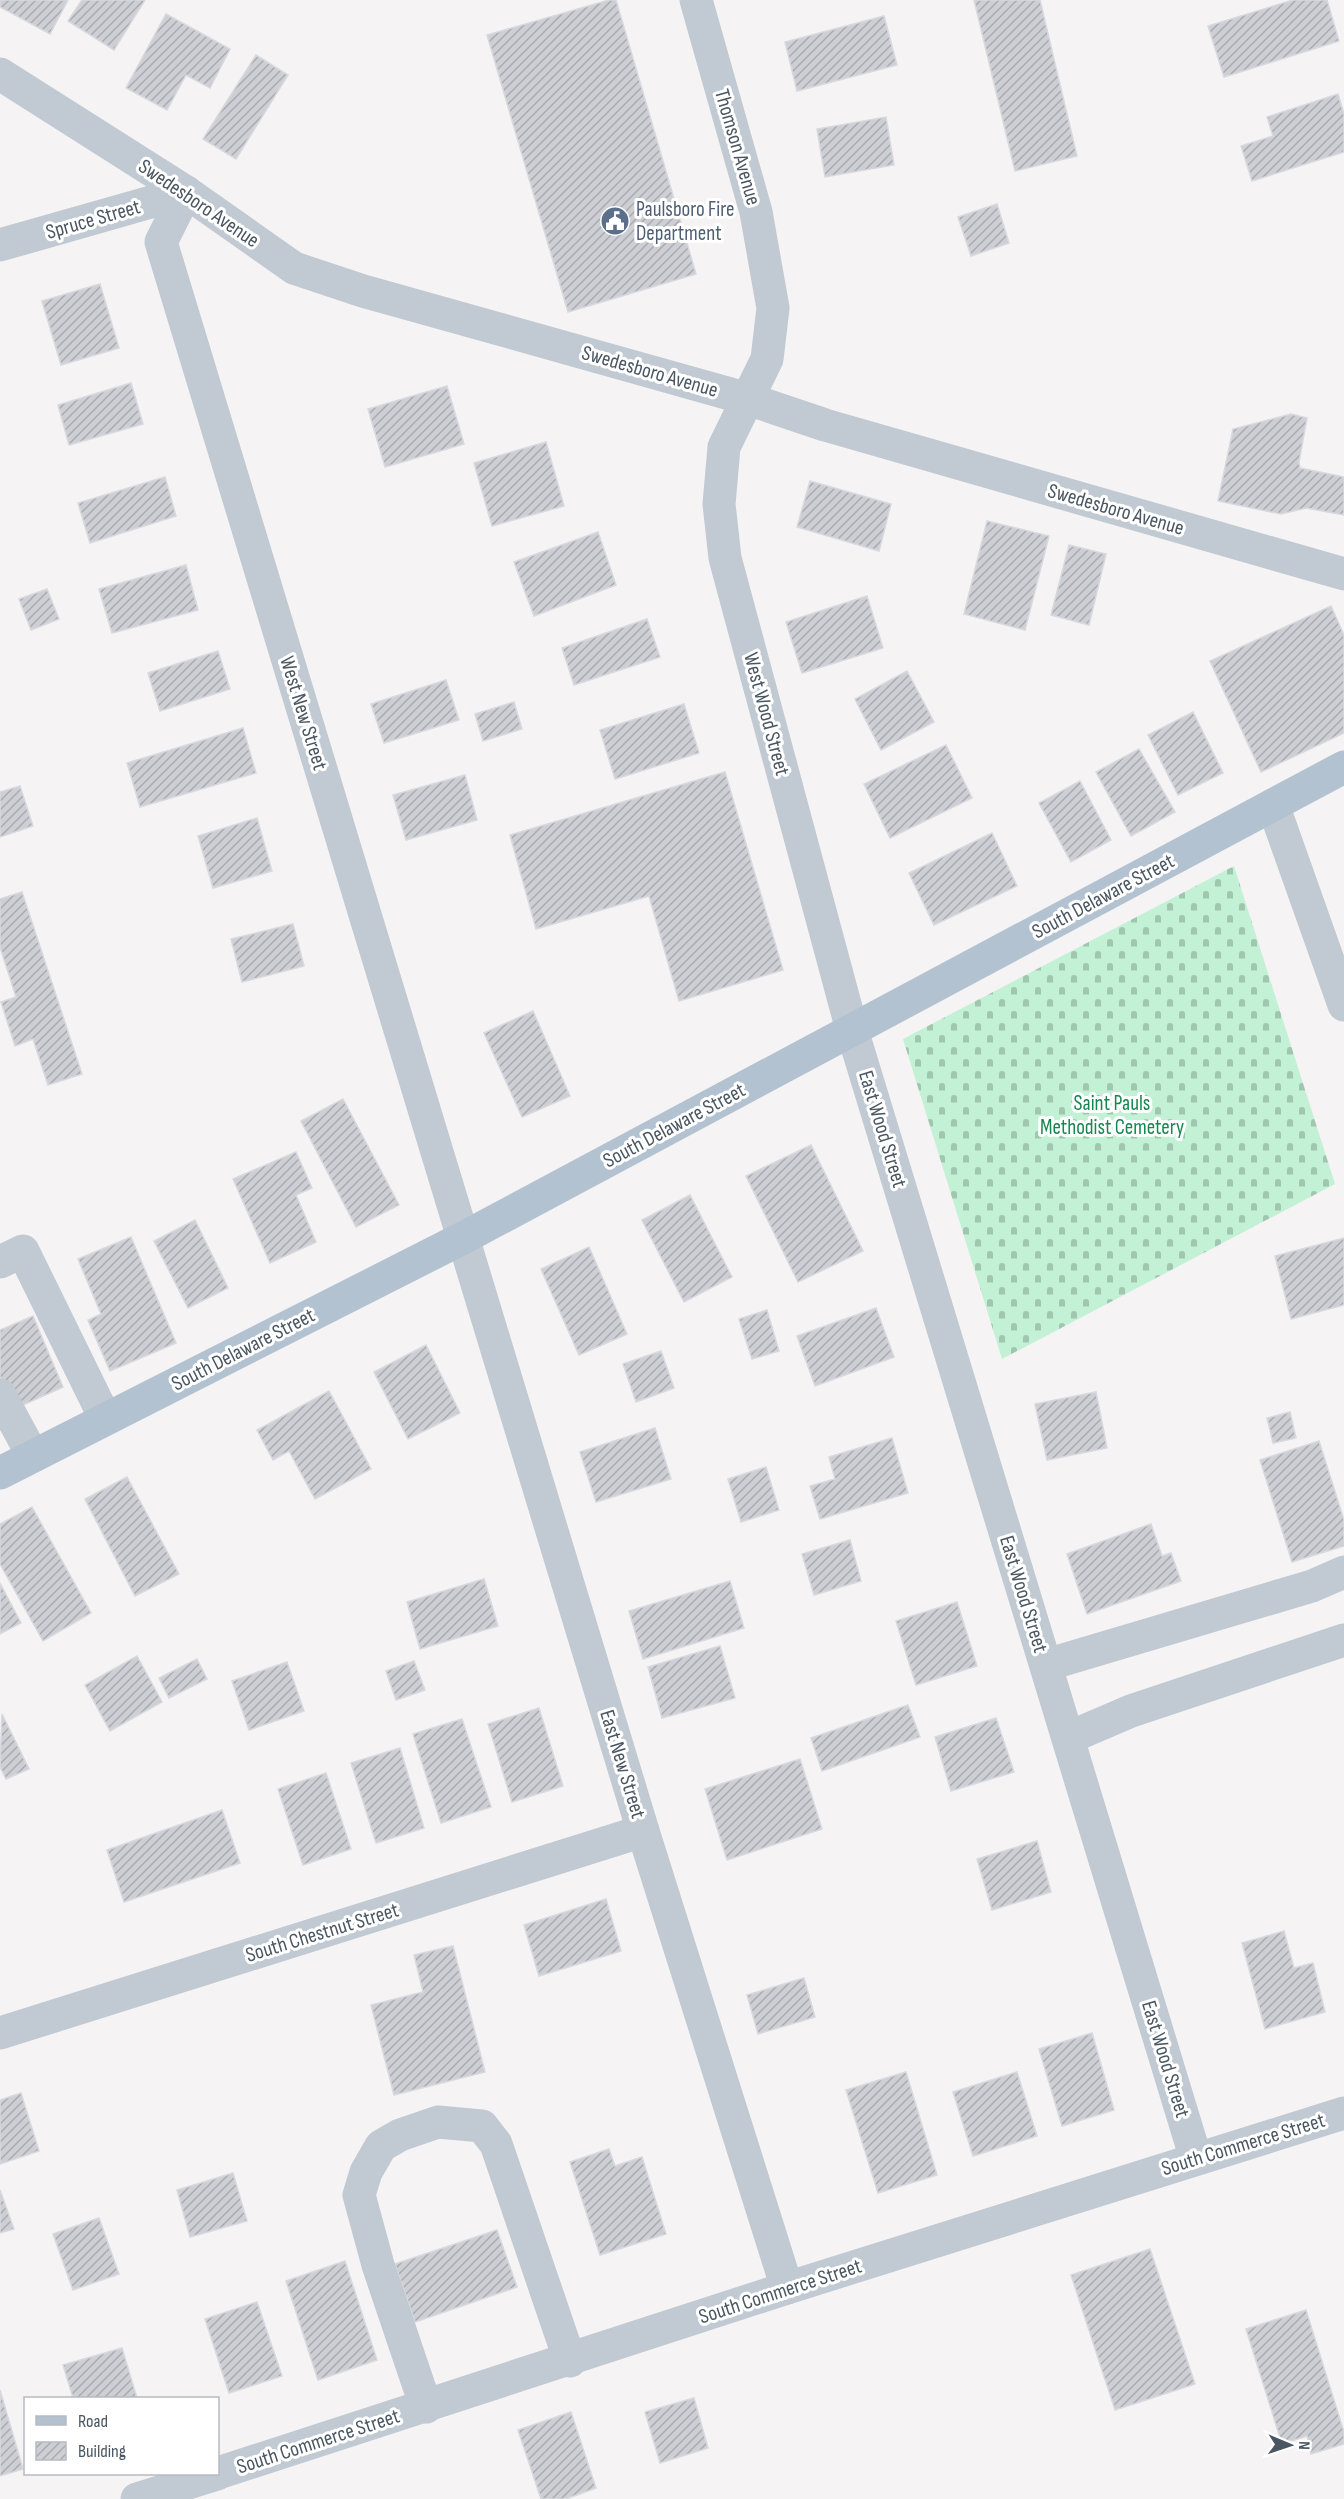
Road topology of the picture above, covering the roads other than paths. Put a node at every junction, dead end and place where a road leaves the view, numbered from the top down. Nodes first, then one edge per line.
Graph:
1 (697, 0) edge
2 (0, 74) edge
3 (186, 192) junction
4 (0, 245) edge
5 (748, 399) junction
6 (1344, 574) edge
7 (1344, 767) edge
8 (1273, 805) junction
9 (1344, 1005) edge
10 (852, 1030) junction
11 (463, 1238) junction
12 (0, 1262) edge
13 (0, 1395) edge
14 (105, 1418) junction
15 (33, 1456) junction
16 (0, 1473) edge
17 (1344, 1572) edge
18 (1344, 1640) edge
19 (1046, 1665) junction
20 (1068, 1738) junction
21 (643, 1831) junction
22 (0, 2033) edge
23 (1344, 2113) edge
24 (1196, 2159) junction
25 (787, 2288) junction
26 (570, 2361) junction
27 (426, 2407) junction
28 (219, 2472) edge
29 (211, 2475) edge
30 (137, 2499) edge

1 - 5 street, Thomson Avenue
2 - 3 street, Swedesboro Avenue
3 - 4 street, Spruce Street
3 - 5 street, Swedesboro Avenue
3 - 11 street, West New Street
5 - 6 street, Swedesboro Avenue
5 - 10 street, West Wood Street
7 - 8 main road, South Delaware Street
8 - 9 street
8 - 10 main road, South Delaware Street
10 - 11 main road, South Delaware Street
10 - 19 street, East Wood Street
11 - 14 main road, South Delaware Street
11 - 21 street, East New Street
12 - 14 street
13 - 15 street
14 - 15 main road, South Delaware Street
15 - 16 main road, South Delaware Street
17 - 19 street
18 - 20 street
19 - 20 street, East Wood Street
20 - 24 street, East Wood Street
21 - 22 street, South Chestnut Street
21 - 25 street, East New Street
23 - 24 street, South Commerce Street
24 - 25 street, South Commerce Street
25 - 26 street, South Commerce Street
26 - 27 street, South Commerce Street
26 - 27 street
27 - 28 street, South Commerce Street
29 - 30 street, South Commerce Street

